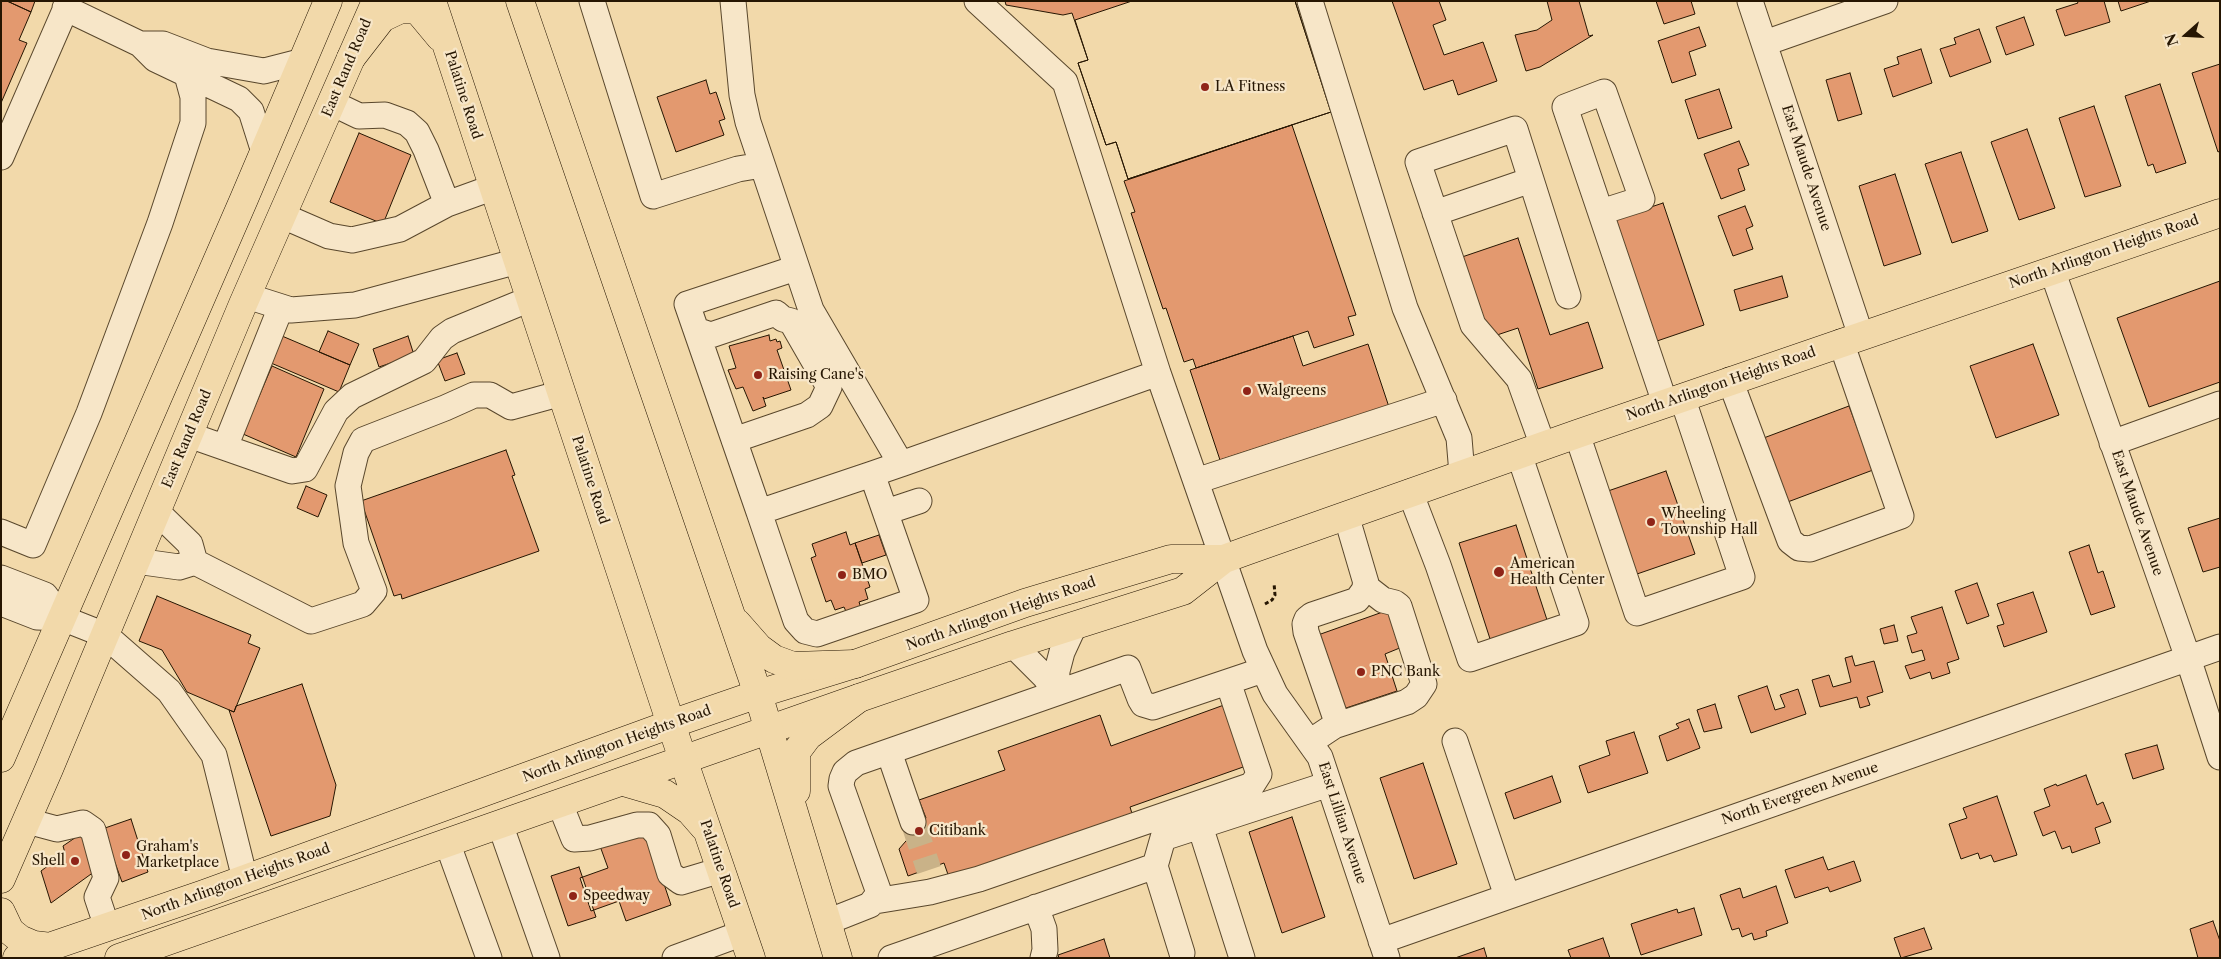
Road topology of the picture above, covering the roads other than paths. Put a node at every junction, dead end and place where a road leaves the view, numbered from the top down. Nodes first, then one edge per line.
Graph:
1 (328, 1) edge
2 (376, 1) edge
3 (432, 1) edge
4 (520, 1) edge
5 (592, 1) edge
6 (733, 1) edge
7 (977, 1) edge
8 (1310, 1) edge
9 (1750, 1) edge
10 (1885, 1) edge
11 (67, 5) edge
12 (1764, 43) junction
13 (140, 44) junction
14 (448, 49) junction
15 (351, 58) junction
16 (303, 61) junction
17 (187, 75) junction
18 (231, 96) junction
19 (332, 103) junction
20 (193, 123) junction
21 (264, 152) junction
22 (1, 156) edge
23 (762, 165) junction
24 (1531, 180) junction
25 (494, 187) junction
26 (447, 204) junction
27 (1601, 212) dead end
28 (1436, 213) junction
29 (2220, 213) edge
30 (283, 216) junction
31 (518, 261) junction
32 (796, 268) junction
33 (2052, 270) junction
34 (246, 296) junction
35 (1568, 296) dead end
36 (530, 298) junction
37 (281, 307) junction
38 (783, 319) junction
39 (696, 330) junction
40 (1851, 339) junction
41 (707, 362) junction
42 (820, 371) junction
43 (1158, 373) junction
44 (1730, 380) junction
45 (562, 394) junction
46 (1444, 400) junction
47 (1674, 400) junction
48 (2220, 404) edge
49 (732, 433) junction
50 (189, 434) junction
51 (1577, 434) junction
52 (2112, 443) junction
53 (225, 447) junction
54 (1531, 450) junction
55 (901, 464) junction
56 (872, 474) junction
57 (1462, 474) junction
58 (1196, 481) junction
59 (1410, 492) junction
60 (919, 501) dead end
61 (157, 512) junction
62 (759, 512) junction
63 (886, 512) junction
64 (1346, 515) junction
65 (1, 532) edge
66 (1224, 559) junction
67 (136, 561) junction
68 (196, 562) junction
69 (1, 578) edge
70 (1366, 586) junction
71 (1, 603) edge
72 (730, 615) junction
73 (62, 618) junction
74 (1074, 626) junction
75 (105, 635) junction
76 (1013, 645) junction
77 (2220, 647) edge
78 (2188, 658) junction
79 (855, 664) junction
80 (1263, 670) junction
81 (1228, 682) junction
82 (1056, 693) junction
83 (758, 694) junction
84 (859, 698) junction
85 (671, 724) junction
86 (1334, 726) junction
87 (768, 730) junction
88 (1455, 741) dead end
89 (1310, 742) junction
90 (889, 752) junction
91 (2220, 756) edge
92 (1, 758) edge
93 (683, 759) junction
94 (624, 782) junction
95 (1329, 784) junction
96 (560, 804) junction
97 (795, 820) junction
98 (27, 821) junction
99 (913, 822) tunnel mouth
100 (500, 824) junction
101 (1200, 826) junction
102 (707, 830) junction
103 (447, 842) junction
104 (1155, 866) junction
105 (721, 870) junction
106 (1, 879) edge
107 (245, 879) junction
108 (1507, 896) junction
109 (874, 901) junction
110 (1036, 907) junction
111 (1, 912) edge
112 (827, 922) junction
113 (107, 927) junction
114 (747, 946) edge
115 (51, 947) junction
116 (1384, 949) edge
117 (1182, 952) dead end
118 (901, 956) edge
119 (17, 958) edge
120 (118, 958) edge
121 (489, 958) edge
122 (546, 958) edge
123 (675, 958) edge
124 (838, 958) edge
125 (1043, 958) edge
126 (1242, 958) edge

1 - 16 main road
2 - 15 main road, East Rand Road
3 - 14 main road, Palatine Road
4 - 72 main road
5 - 23 street
6 - 23 street
7 - 43 street, East Lillian Avenue
8 - 46 street
9 - 12 street, East Maude Avenue
10 - 12 street
11 - 13 street
11 - 22 street
12 - 40 street, East Maude Avenue
13 - 16 street
13 - 17 street
14 - 15 main road
14 - 25 main road, Palatine Road
15 - 19 main road, East Rand Road
16 - 21 main road
17 - 18 street
17 - 20 street
18 - 20 street
18 - 21 street
19 - 26 street
19 - 30 main road, East Rand Road
20 - 65 street
21 - 73 main road
23 - 32 street
24 - 28 street
24 - 28 street
24 - 35 street
25 - 26 street
25 - 31 main road, Palatine Road
26 - 30 street
27 - 47 street
28 - 54 street
29 - 33 main road, North Arlington Heights Road
30 - 34 main road, East Rand Road
31 - 36 main road, Palatine Road
31 - 37 street
32 - 39 street
32 - 55 street
33 - 40 main road, North Arlington Heights Road
33 - 52 street, East Maude Avenue
34 - 37 street
34 - 50 main road, East Rand Road
36 - 45 main road, Palatine Road
36 - 53 street
37 - 53 street
38 - 39 street
38 - 41 street
38 - 42 street
39 - 41 street
40 - 44 main road, North Arlington Heights Road
40 - 44 street, East Maude Avenue
41 - 49 street
42 - 49 street
42 - 49 street
43 - 55 street
43 - 58 street, East Lillian Avenue
44 - 47 main road, North Arlington Heights Road
45 - 68 street
45 - 85 main road, Palatine Road
46 - 57 street
46 - 58 street
47 - 51 main road, North Arlington Heights Road
47 - 51 street
48 - 52 street
49 - 62 street
50 - 53 street
50 - 61 main road, East Rand Road
51 - 54 main road, North Arlington Heights Road
52 - 78 street, East Maude Avenue
54 - 57 main road, North Arlington Heights Road
54 - 59 street
55 - 56 street
56 - 62 street
56 - 63 street
57 - 59 main road, North Arlington Heights Road
58 - 66 street, East Lillian Avenue
59 - 64 main road, North Arlington Heights Road
60 - 63 street
61 - 67 main road, East Rand Road
61 - 68 street
62 - 63 street
64 - 66 main road, North Arlington Heights Road
64 - 70 street
66 - 74 main road, North Arlington Heights Road
66 - 79 main road, North Arlington Heights Road
66 - 80 street, East Lillian Avenue
67 - 68 street
67 - 75 main road, East Rand Road
69 - 73 street
70 - 86 street
70 - 86 street
71 - 73 street
72 - 79 main road
72 - 83 main road
73 - 75 street
73 - 92 main road
74 - 76 main road, North Arlington Heights Road
74 - 82 street
75 - 98 main road, East Rand Road
75 - 107 street
76 - 82 street
76 - 84 main road, North Arlington Heights Road
77 - 78 street, North Evergreen Avenue
78 - 91 street, East Maude Avenue
78 - 108 street, North Evergreen Avenue
79 - 83 main road, North Arlington Heights Road
80 - 81 street
80 - 89 street, East Lillian Avenue
81 - 82 street
81 - 109 street
82 - 90 street
83 - 85 main road, North Arlington Heights Road
83 - 87 main road
84 - 87 main road, North Arlington Heights Road
84 - 97 main road
85 - 93 main road, Palatine Road
85 - 107 main road, North Arlington Heights Road
86 - 89 street
87 - 93 main road, North Arlington Heights Road
87 - 97 main road
88 - 108 street
89 - 95 street, East Lillian Avenue
90 - 99 street
90 - 109 street
93 - 94 main road, North Arlington Heights Road
93 - 102 main road, Palatine Road
94 - 96 main road, North Arlington Heights Road
94 - 102 main road
95 - 101 street
95 - 116 street, East Lillian Avenue
96 - 100 main road, North Arlington Heights Road
96 - 105 street
97 - 112 main road
98 - 106 main road, East Rand Road
98 - 113 street
100 - 103 main road, North Arlington Heights Road
100 - 122 street
101 - 104 street
101 - 126 street
102 - 105 main road, Palatine Road
103 - 120 main road, North Arlington Heights Road
103 - 121 street
104 - 110 street
104 - 117 street
105 - 114 main road, Palatine Road
107 - 113 main road, North Arlington Heights Road
108 - 116 street, North Evergreen Avenue
109 - 112 street
110 - 118 street
110 - 125 street
111 - 115 main road
112 - 124 main road
113 - 115 main road, North Arlington Heights Road
114 - 123 street
115 - 119 main road, North Arlington Heights Road

